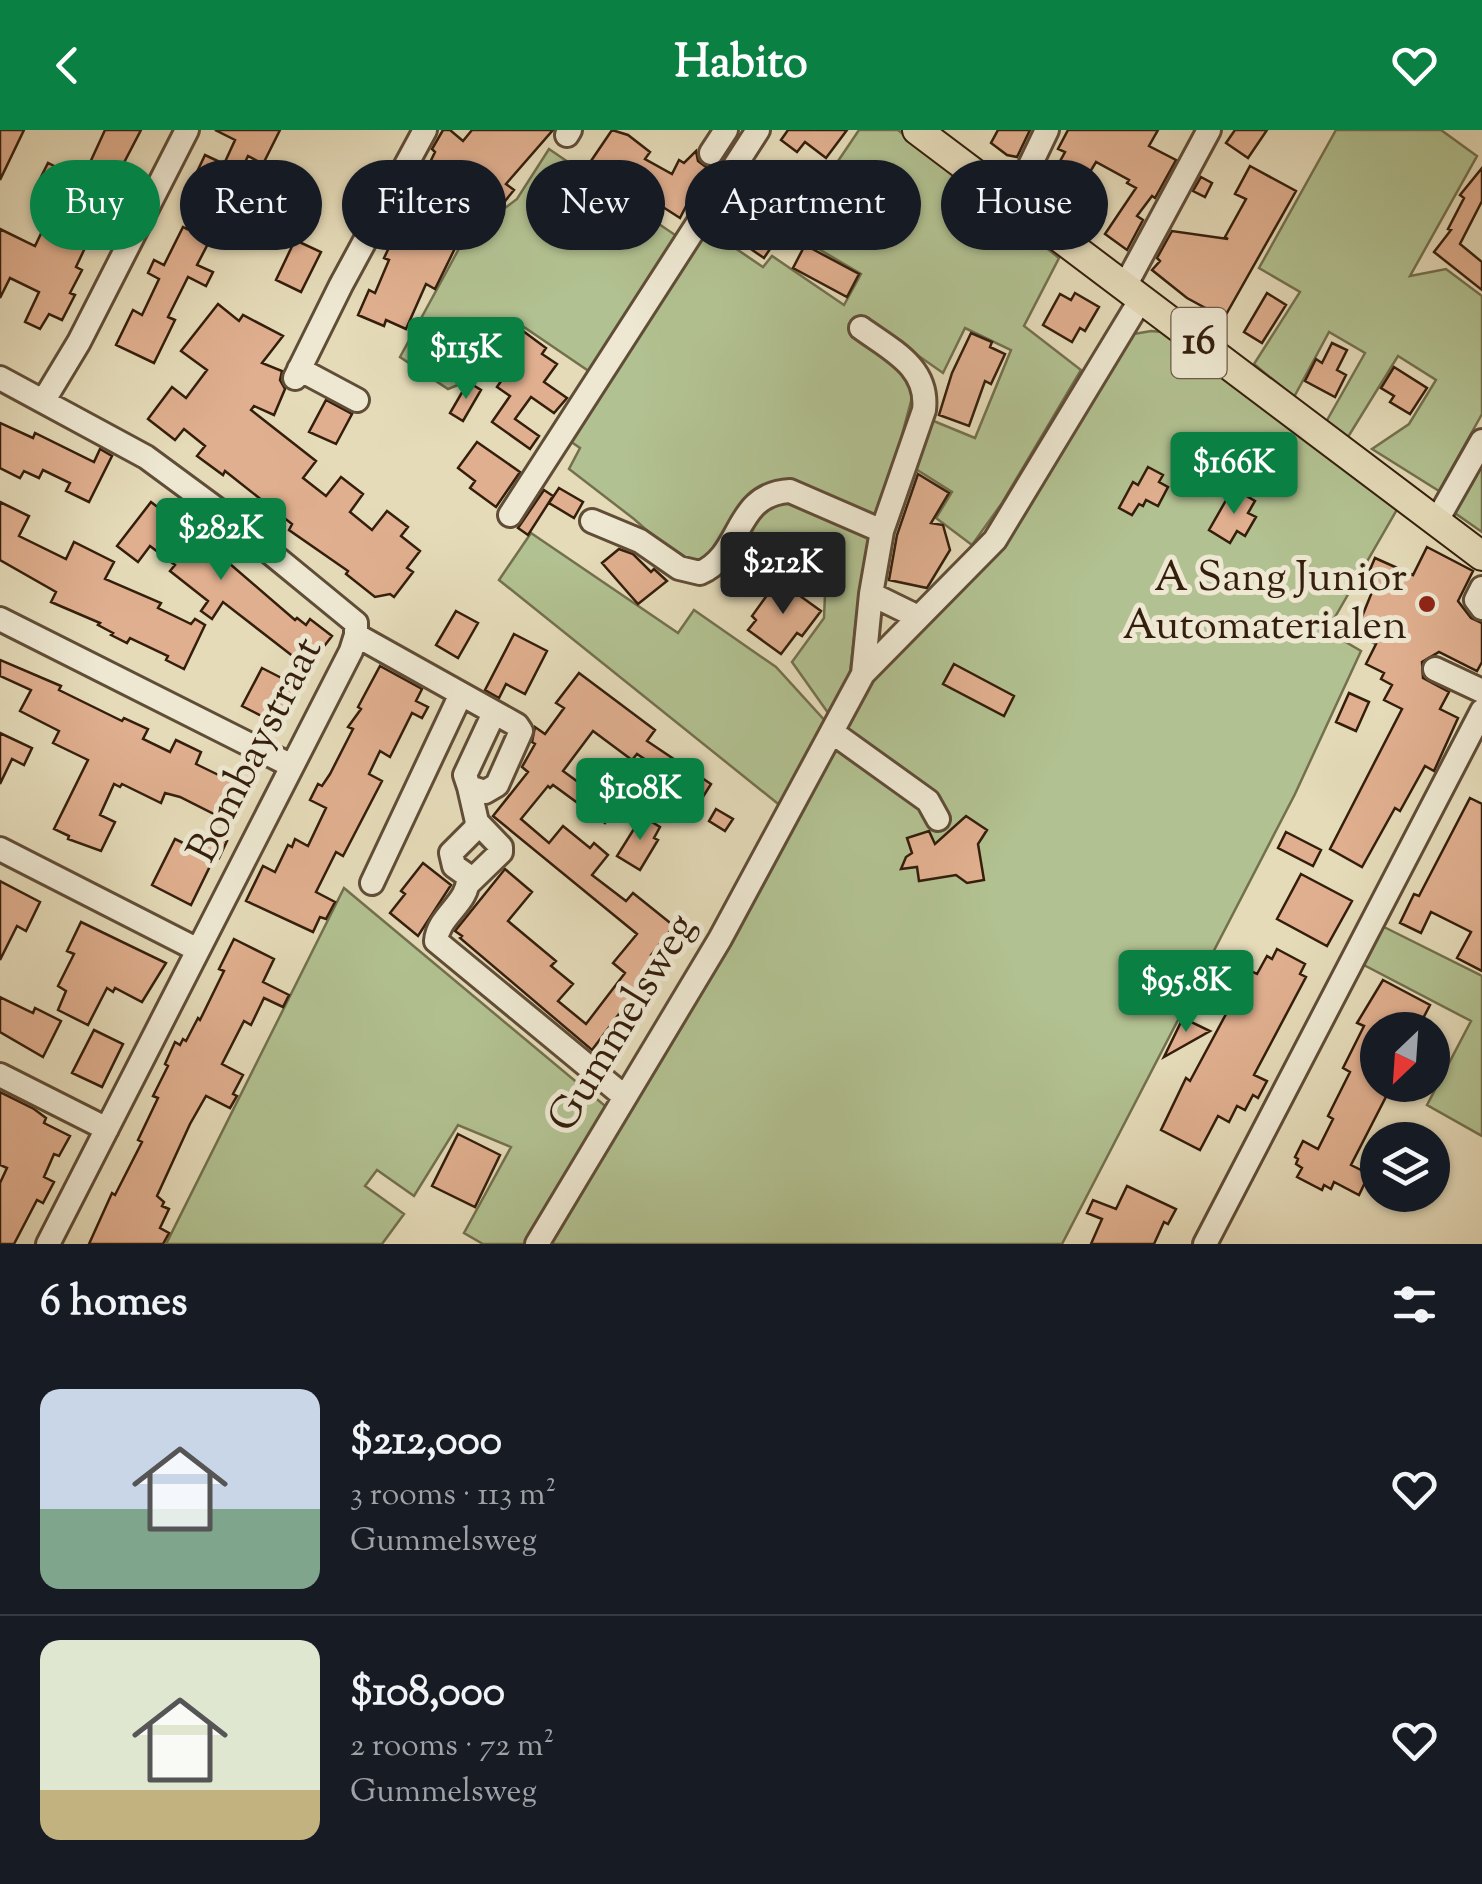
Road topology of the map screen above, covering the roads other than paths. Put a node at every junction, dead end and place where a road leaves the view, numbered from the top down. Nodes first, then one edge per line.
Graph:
1 (187, 130) edge
2 (426, 130) edge
3 (726, 130) edge
4 (758, 130) edge
5 (917, 130) edge
6 (1047, 130) edge
7 (1209, 130) edge
8 (711, 153) dead end
9 (957, 160) edge
10 (1032, 160) edge
11 (1077, 250) edge
12 (1133, 292) junction
13 (861, 328) dead end
14 (0, 378) edge
15 (44, 400) junction
16 (357, 400) dead end
17 (1482, 441) edge
18 (510, 515) dead end
19 (592, 521) dead end
20 (1436, 522) junction
21 (882, 531) junction
22 (1480, 550) edge
23 (1482, 588) edge
24 (870, 594) junction
25 (1482, 608) edge
26 (0, 618) edge
27 (918, 618) junction
28 (356, 635) junction
29 (1436, 669) dead end
30 (863, 674) junction
31 (1482, 691) edge
32 (461, 694) junction
33 (1482, 711) edge
34 (494, 713) junction
35 (832, 732) junction
36 (1476, 738) edge
37 (292, 766) junction
38 (469, 786) junction
39 (938, 819) dead end
40 (477, 822) junction
41 (0, 849) edge
42 (372, 883) dead end
43 (469, 884) junction
44 (198, 950) junction
45 (0, 1075) edge
46 (625, 1097) junction
47 (107, 1129) junction
48 (48, 1244) edge
49 (537, 1244) edge
50 (1205, 1244) edge

1 - 15 street
2 - 16 street
3 - 8 street
4 - 18 street
5 - 9 main road, 16
6 - 10 street
7 - 12 street, Gummelsweg
11 - 12 main road, 16
12 - 20 main road, 16
12 - 27 street, Gummelsweg
13 - 21 street
14 - 15 street, Bombaystraat
15 - 28 street, Bombaystraat
17 - 20 street
19 - 21 street
20 - 22 main road, 16
21 - 24 street
23 - 25 street
24 - 27 street
24 - 30 street
26 - 37 street
27 - 30 street, Gummelsweg
28 - 32 street
28 - 37 street, Bombaystraat
29 - 31 street
30 - 35 street, Gummelsweg
32 - 34 street
32 - 42 street
33 - 36 street
34 - 38 street
34 - 38 street
35 - 39 street
35 - 46 street, Gummelsweg
36 - 50 street
37 - 44 street, Bombaystraat
38 - 40 street
40 - 43 street
40 - 43 street
41 - 44 street
43 - 46 street
44 - 47 street, Bombaystraat
45 - 47 street
46 - 49 street, Gummelsweg
47 - 48 street, Bombaystraat

